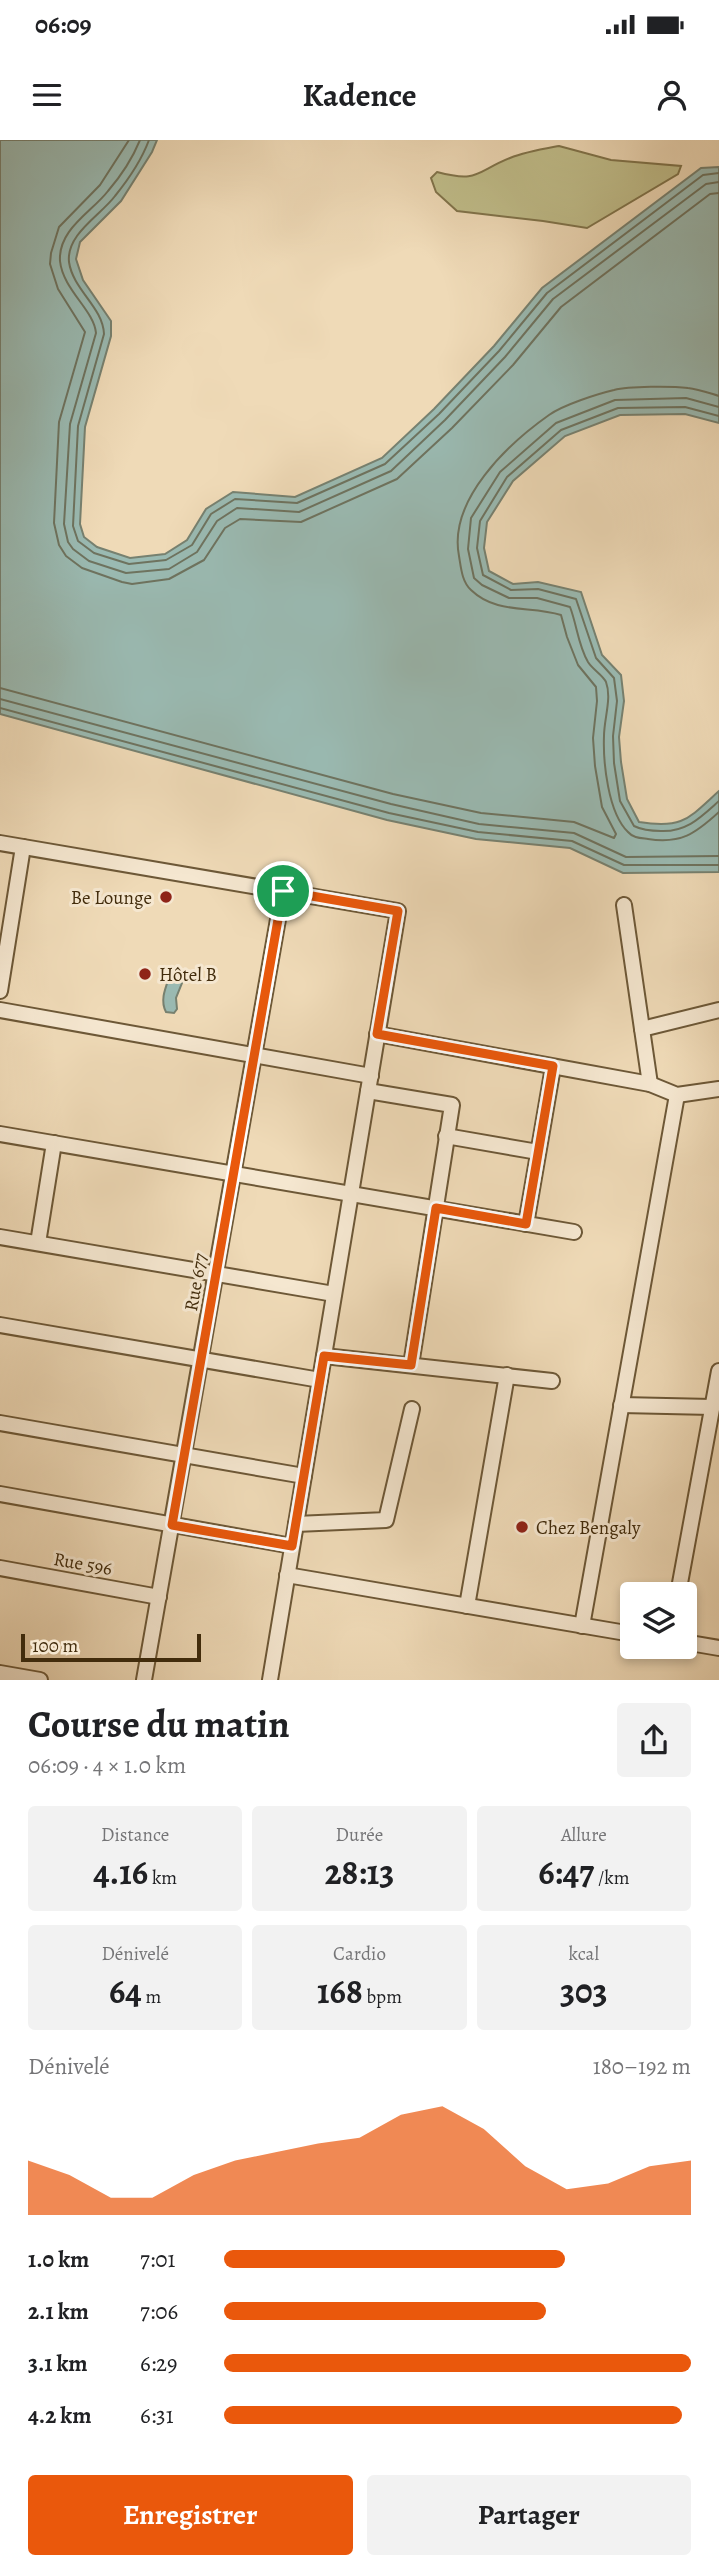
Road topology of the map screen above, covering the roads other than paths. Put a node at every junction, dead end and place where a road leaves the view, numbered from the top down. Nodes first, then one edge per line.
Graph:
1 (0, 843) edge
2 (23, 847) junction
3 (283, 891) junction
4 (624, 905) dead end
5 (0, 991) edge
6 (0, 1010) edge
7 (719, 1010) edge
8 (642, 1029) junction
9 (377, 1034) junction
10 (254, 1055) junction
11 (553, 1066) junction
12 (371, 1076) junction
13 (650, 1084) junction
14 (719, 1089) edge
15 (368, 1091) junction
16 (677, 1095) junction
17 (0, 1134) edge
18 (446, 1136) junction
19 (54, 1143) junction
20 (538, 1152) junction
21 (233, 1174) junction
22 (351, 1194) junction
23 (436, 1208) junction
24 (526, 1224) junction
25 (574, 1232) dead end
26 (0, 1237) edge
27 (37, 1243) junction
28 (216, 1274) junction
29 (334, 1294) junction
30 (0, 1325) edge
31 (324, 1356) junction
32 (201, 1360) junction
33 (411, 1365) junction
34 (719, 1371) edge
35 (507, 1375) junction
36 (320, 1380) junction
37 (552, 1381) dead end
38 (621, 1405) junction
39 (712, 1407) junction
40 (412, 1409) dead end
41 (0, 1423) edge
42 (184, 1455) junction
43 (304, 1476) junction
44 (0, 1494) edge
45 (296, 1524) junction
46 (172, 1525) junction
47 (292, 1546) junction
48 (0, 1568) edge
49 (287, 1575) junction
50 (680, 1582) edge
51 (159, 1597) junction
52 (467, 1606) junction
53 (582, 1626) junction
54 (620, 1632) edge
55 (697, 1644) edge
56 (719, 1648) edge
57 (0, 1673) edge
58 (40, 1680) edge
59 (145, 1680) edge
60 (270, 1680) edge

1 - 2 street
2 - 3 street
2 - 5 street
3 - 9 street
3 - 10 street, Rue 677
4 - 8 street
6 - 10 street
7 - 8 street
8 - 13 street
9 - 11 street
9 - 12 street
10 - 12 street
10 - 21 street, Rue 677
11 - 13 street
11 - 20 street
12 - 15 street
13 - 16 street
14 - 16 street
15 - 18 street
15 - 22 street
16 - 38 street
17 - 19 street
18 - 20 street
18 - 23 street
19 - 21 street
19 - 27 street
20 - 24 street
21 - 22 street
21 - 28 street, Rue 677
22 - 23 street
22 - 29 street
23 - 24 street
23 - 33 street
24 - 25 street
26 - 27 street
27 - 28 street
28 - 29 street
28 - 32 street, Rue 677
29 - 31 street
30 - 32 street
31 - 33 street
31 - 36 street
32 - 36 street
32 - 42 street, Rue 677
33 - 35 street
34 - 39 street
35 - 37 street
35 - 52 street
36 - 43 street
38 - 39 street
38 - 53 street
39 - 50 street
40 - 45 street
41 - 42 street
42 - 43 street
42 - 46 street, Rue 677
43 - 45 street
44 - 46 street
45 - 47 street
46 - 47 street
46 - 51 street, Rue 677
47 - 49 street
48 - 51 street, Rue 596
49 - 52 street
49 - 60 street
51 - 59 street, Rue 677
52 - 53 street
53 - 54 street
55 - 56 street
57 - 58 street

